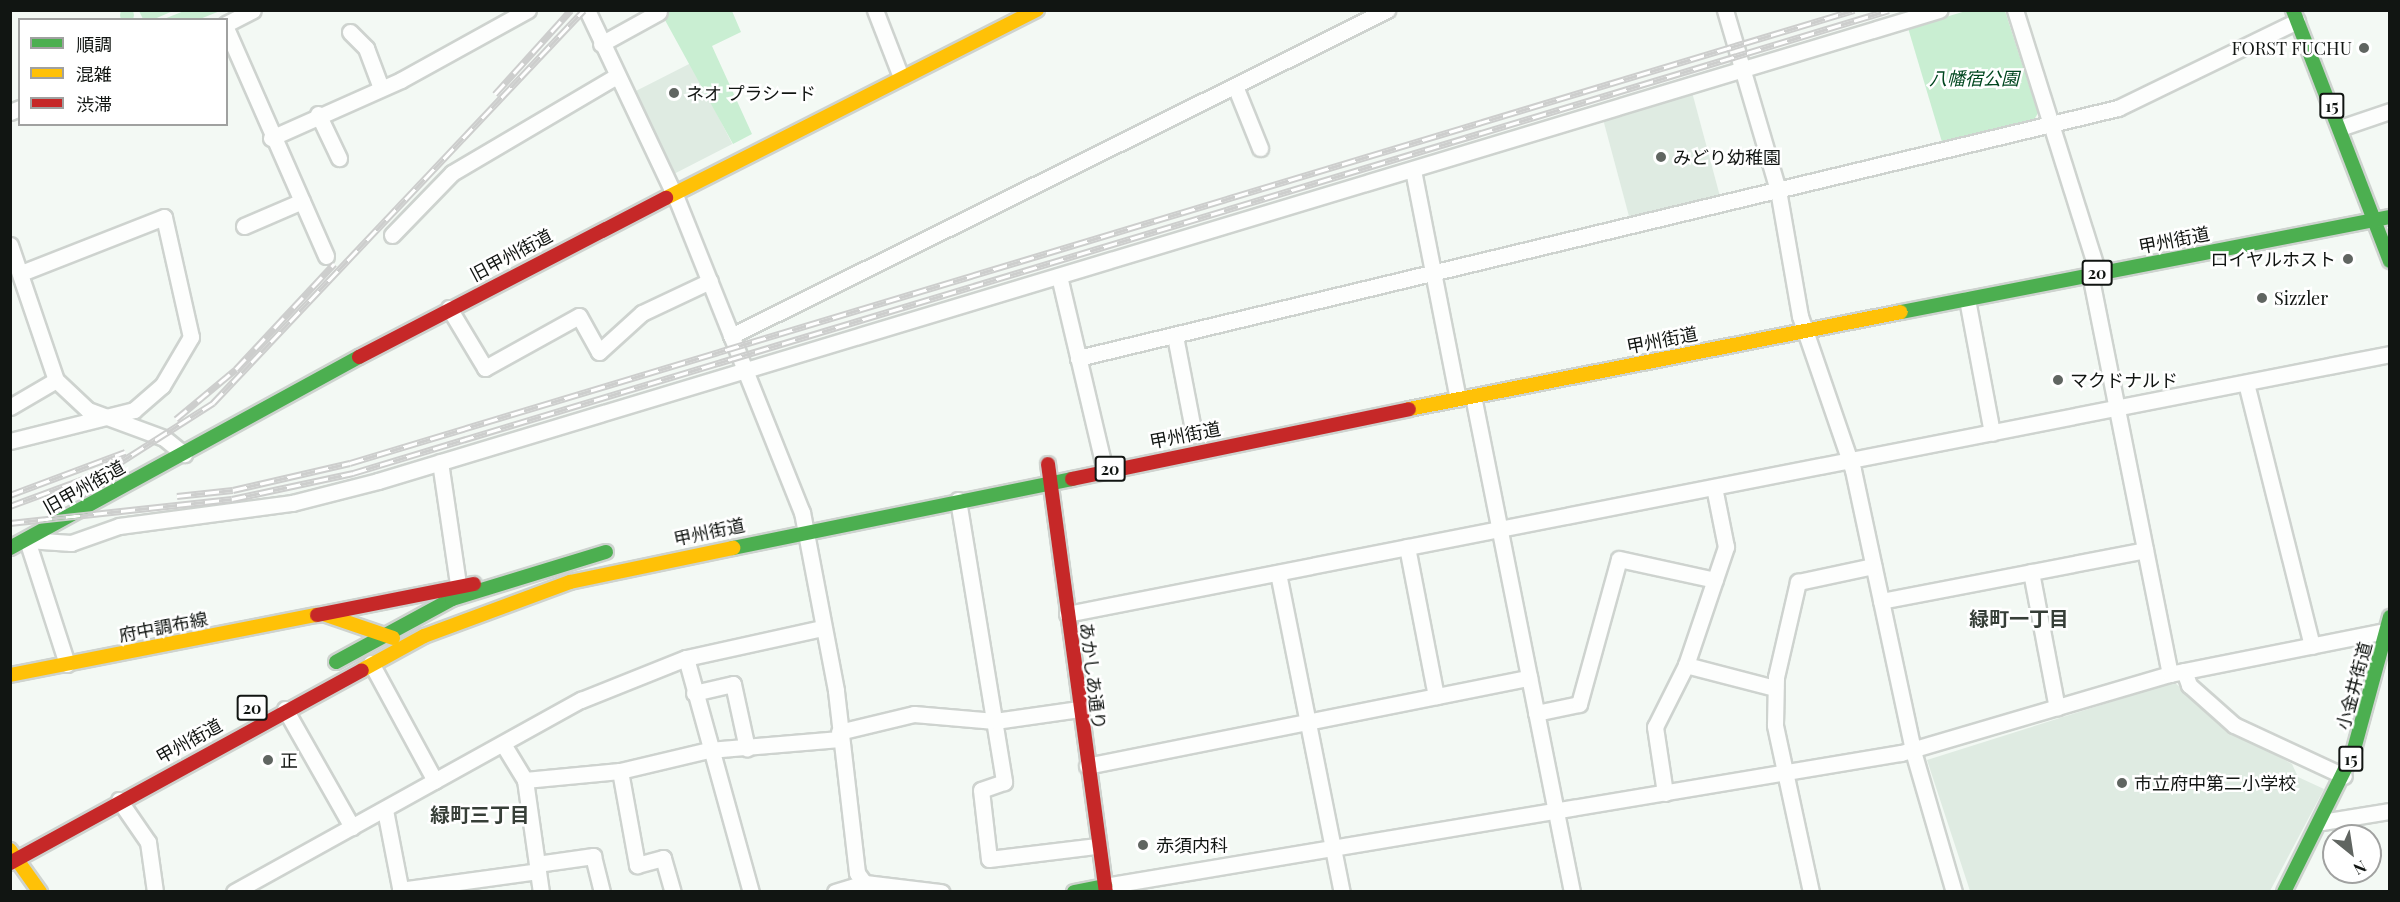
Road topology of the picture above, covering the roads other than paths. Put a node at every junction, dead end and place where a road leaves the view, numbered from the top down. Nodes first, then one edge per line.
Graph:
1 (254, 10) edge
2 (528, 10) edge
3 (587, 10) edge
4 (875, 10) edge
5 (1037, 10) edge
6 (1387, 10) edge
7 (1725, 10) edge
8 (1940, 10) edge
9 (2015, 10) edge
10 (659, 12) edge
11 (2295, 14) edge
12 (228, 25) edge
13 (228, 31) edge
14 (350, 32) dead end
15 (601, 44) junction
16 (1745, 68) junction
17 (615, 77) junction
18 (901, 77) junction
19 (1235, 86) junction
20 (381, 88) junction
21 (2390, 111) edge
22 (318, 114) junction
23 (2050, 125) junction
24 (2340, 128) junction
25 (272, 138) junction
26 (1260, 148) dead end
27 (339, 158) dead end
28 (1413, 170) junction
29 (1778, 190) junction
30 (672, 192) junction
31 (302, 201) junction
32 (2376, 201) junction
33 (2353, 206) dead end
34 (2383, 218) edge
35 (244, 226) dead end
36 (392, 235) dead end
37 (10, 245) edge
38 (326, 256) dead end
39 (2390, 261) edge
40 (2093, 264) junction
41 (2034, 269) dead end
42 (1433, 273) junction
43 (1059, 276) junction
44 (710, 281) junction
45 (18, 283) edge
46 (1967, 299) junction
47 (449, 308) junction
48 (1802, 323) junction
49 (731, 336) junction
50 (1175, 336) junction
51 (2390, 354) edge
52 (1078, 358) junction
53 (744, 370) junction
54 (56, 380) junction
55 (2246, 383) junction
56 (1462, 393) junction
57 (10, 407) edge
58 (2117, 408) junction
59 (1296, 416) dead end
60 (115, 418) junction
61 (1992, 433) junction
62 (1194, 435) dead end
63 (10, 441) edge
64 (1107, 453) junction
65 (184, 454) junction
66 (1850, 460) junction
67 (440, 462) junction
68 (1105, 470) junction
69 (1050, 481) junction
70 (1714, 488) junction
71 (958, 500) junction
72 (1500, 529) junction
73 (805, 530) junction
74 (27, 540) junction
75 (1407, 547) junction
76 (10, 548) edge
77 (617, 550) dead end
78 (2145, 550) junction
79 (1873, 566) junction
80 (2031, 572) junction
81 (1278, 573) junction
82 (1715, 580) junction
83 (496, 583) junction
84 (458, 584) junction
85 (1881, 601) junction
86 (323, 614) junction
87 (1067, 614) junction
88 (349, 623) junction
89 (2388, 624) edge
90 (823, 628) junction
91 (379, 634) junction
92 (424, 636) junction
93 (2312, 646) junction
94 (357, 650) junction
95 (686, 658) junction
96 (371, 663) junction
97 (67, 664) junction
98 (1686, 665) junction
99 (317, 672) dead end
100 (2177, 673) junction
101 (10, 675) edge
102 (1529, 678) junction
103 (1775, 688) junction
104 (694, 693) junction
105 (1436, 696) junction
106 (2057, 708) junction
107 (285, 709) junction
108 (1079, 709) junction
109 (1536, 713) junction
110 (994, 721) junction
111 (1307, 722) junction
112 (839, 735) junction
113 (503, 744) junction
114 (747, 748) junction
115 (709, 750) junction
116 (1913, 751) junction
117 (1087, 766) junction
118 (620, 771) junction
119 (1786, 773) junction
120 (2344, 776) junction
121 (525, 780) junction
122 (435, 781) junction
123 (1665, 793) junction
124 (119, 800) junction
125 (385, 810) junction
126 (1556, 810) junction
127 (2389, 815) edge
128 (2322, 822) junction
129 (352, 827) junction
130 (1096, 846) junction
131 (1333, 849) junction
132 (13, 857) edge
133 (537, 867) junction
134 (868, 887) edge
135 (1106, 889) edge
136 (40, 891) edge
137 (155, 891) edge
138 (234, 891) edge
139 (400, 891) edge
140 (541, 891) edge
141 (602, 891) edge
142 (672, 891) edge
143 (751, 891) edge
144 (835, 891) edge
145 (941, 891) edge
146 (1074, 891) edge
147 (1342, 891) edge
148 (1572, 891) edge
149 (1811, 891) edge
150 (1954, 891) edge
151 (2284, 891) edge

1 - 12 street
2 - 20 street
3 - 15 street
4 - 18 street
5 - 18 main road, 旧甲州街道
6 - 19 street
7 - 16 street
8 - 16 street
9 - 23 street
10 - 15 street
11 - 23 street
11 - 24 main road, 15
13 - 25 street
14 - 20 street
15 - 17 street
16 - 28 street
16 - 29 street
17 - 30 street
17 - 36 street
18 - 30 main road, 旧甲州街道
19 - 26 street
19 - 49 street
20 - 22 street
21 - 24 street
22 - 25 street
22 - 27 street
23 - 29 street
23 - 40 street
24 - 32 main road, 15
25 - 31 street
28 - 42 street
28 - 43 street
29 - 42 street
29 - 48 street
30 - 44 street
30 - 47 main road, 旧甲州街道
31 - 35 street
31 - 38 street
32 - 33 main road
32 - 34 main road, 15
34 - 39 main road, 15
34 - 40 main road, 甲州街道 / 20
37 - 45 street
40 - 46 main road, 甲州街道 / 20
40 - 58 street
41 - 48 main road, 甲州街道 / 20
42 - 50 street
42 - 56 street
43 - 52 street
43 - 53 street
44 - 47 street
44 - 49 street
45 - 54 street
45 - 60 street
46 - 48 main road, 甲州街道 / 20
46 - 61 street
47 - 65 main road, 旧甲州街道
48 - 56 main road, 甲州街道 / 20
48 - 56 main road, 甲州街道 / 20
48 - 66 street
49 - 53 street
50 - 52 street
50 - 62 street
51 - 55 street
52 - 64 street
53 - 67 street
53 - 73 street
54 - 57 street
54 - 60 street
55 - 58 street
55 - 93 street
56 - 59 main road, 甲州街道 / 20
56 - 68 main road, 甲州街道 / 20
56 - 72 street
58 - 61 street
58 - 78 street
60 - 63 street
60 - 65 street
61 - 66 street
64 - 68 street
64 - 69 main road, あかしあ通り / 20
65 - 74 main road, 旧甲州街道
66 - 70 street
66 - 79 street
67 - 74 street
67 - 84 street
68 - 69 main road, 甲州街道 / 20
69 - 71 main road, 甲州街道 / 20
69 - 87 main road, あかしあ通り
70 - 72 street
70 - 82 street
71 - 73 main road, 甲州街道 / 20
71 - 110 street
72 - 75 street
72 - 102 street
73 - 90 street
73 - 92 main road, 甲州街道 / 20
74 - 76 main road, 旧甲州街道
74 - 97 street
75 - 81 street
75 - 105 street
77 - 83 main road
78 - 80 street
78 - 100 street
79 - 85 street
79 - 103 street
80 - 85 street
80 - 106 street
81 - 87 street
81 - 111 street
82 - 98 street
82 - 109 street
83 - 84 main road, 府中調布線
83 - 91 main road
84 - 86 main road, 府中調布線
85 - 116 street
86 - 88 main road
86 - 97 main road, 府中調布線
87 - 108 main road, あかしあ通り
88 - 91 main road
88 - 94 main road
89 - 93 street
89 - 120 main road, 小金井街道 / 15
90 - 95 street
90 - 112 street
91 - 92 main road
91 - 94 main road
92 - 96 main road, 甲州街道 / 20
93 - 100 street
94 - 99 main road
95 - 104 street
95 - 113 street
96 - 107 main road, 甲州街道 / 20
96 - 122 street
97 - 101 main road, 府中調布線
98 - 103 street
98 - 123 street
100 - 106 street
100 - 120 street
102 - 105 street
102 - 109 street
103 - 119 street
104 - 114 street
104 - 115 street
105 - 111 street
106 - 116 street
107 - 124 main road, 甲州街道 / 20
107 - 129 street
108 - 110 street
108 - 117 main road, あかしあ通り
109 - 126 street
110 - 112 street
110 - 130 street
111 - 117 street
111 - 131 street
112 - 114 street
112 - 134 street
113 - 121 street
113 - 122 street
114 - 115 street
115 - 118 street
115 - 143 street
116 - 119 street
116 - 150 street
117 - 130 main road, あかしあ通り
118 - 121 street
118 - 142 street
119 - 123 street
119 - 149 street
120 - 128 main road, 小金井街道 / 15
121 - 133 street
122 - 125 street
123 - 126 street
124 - 132 main road, 甲州街道 / 20
124 - 137 street
125 - 129 street
125 - 139 street
126 - 131 street
126 - 148 street
127 - 128 street
128 - 151 main road, 小金井街道 / 15
129 - 138 street
130 - 135 main road, あかしあ通り
131 - 135 street
131 - 147 street
132 - 136 main road
133 - 139 street
133 - 140 street
133 - 141 street
134 - 144 street
134 - 145 street
135 - 146 main road

